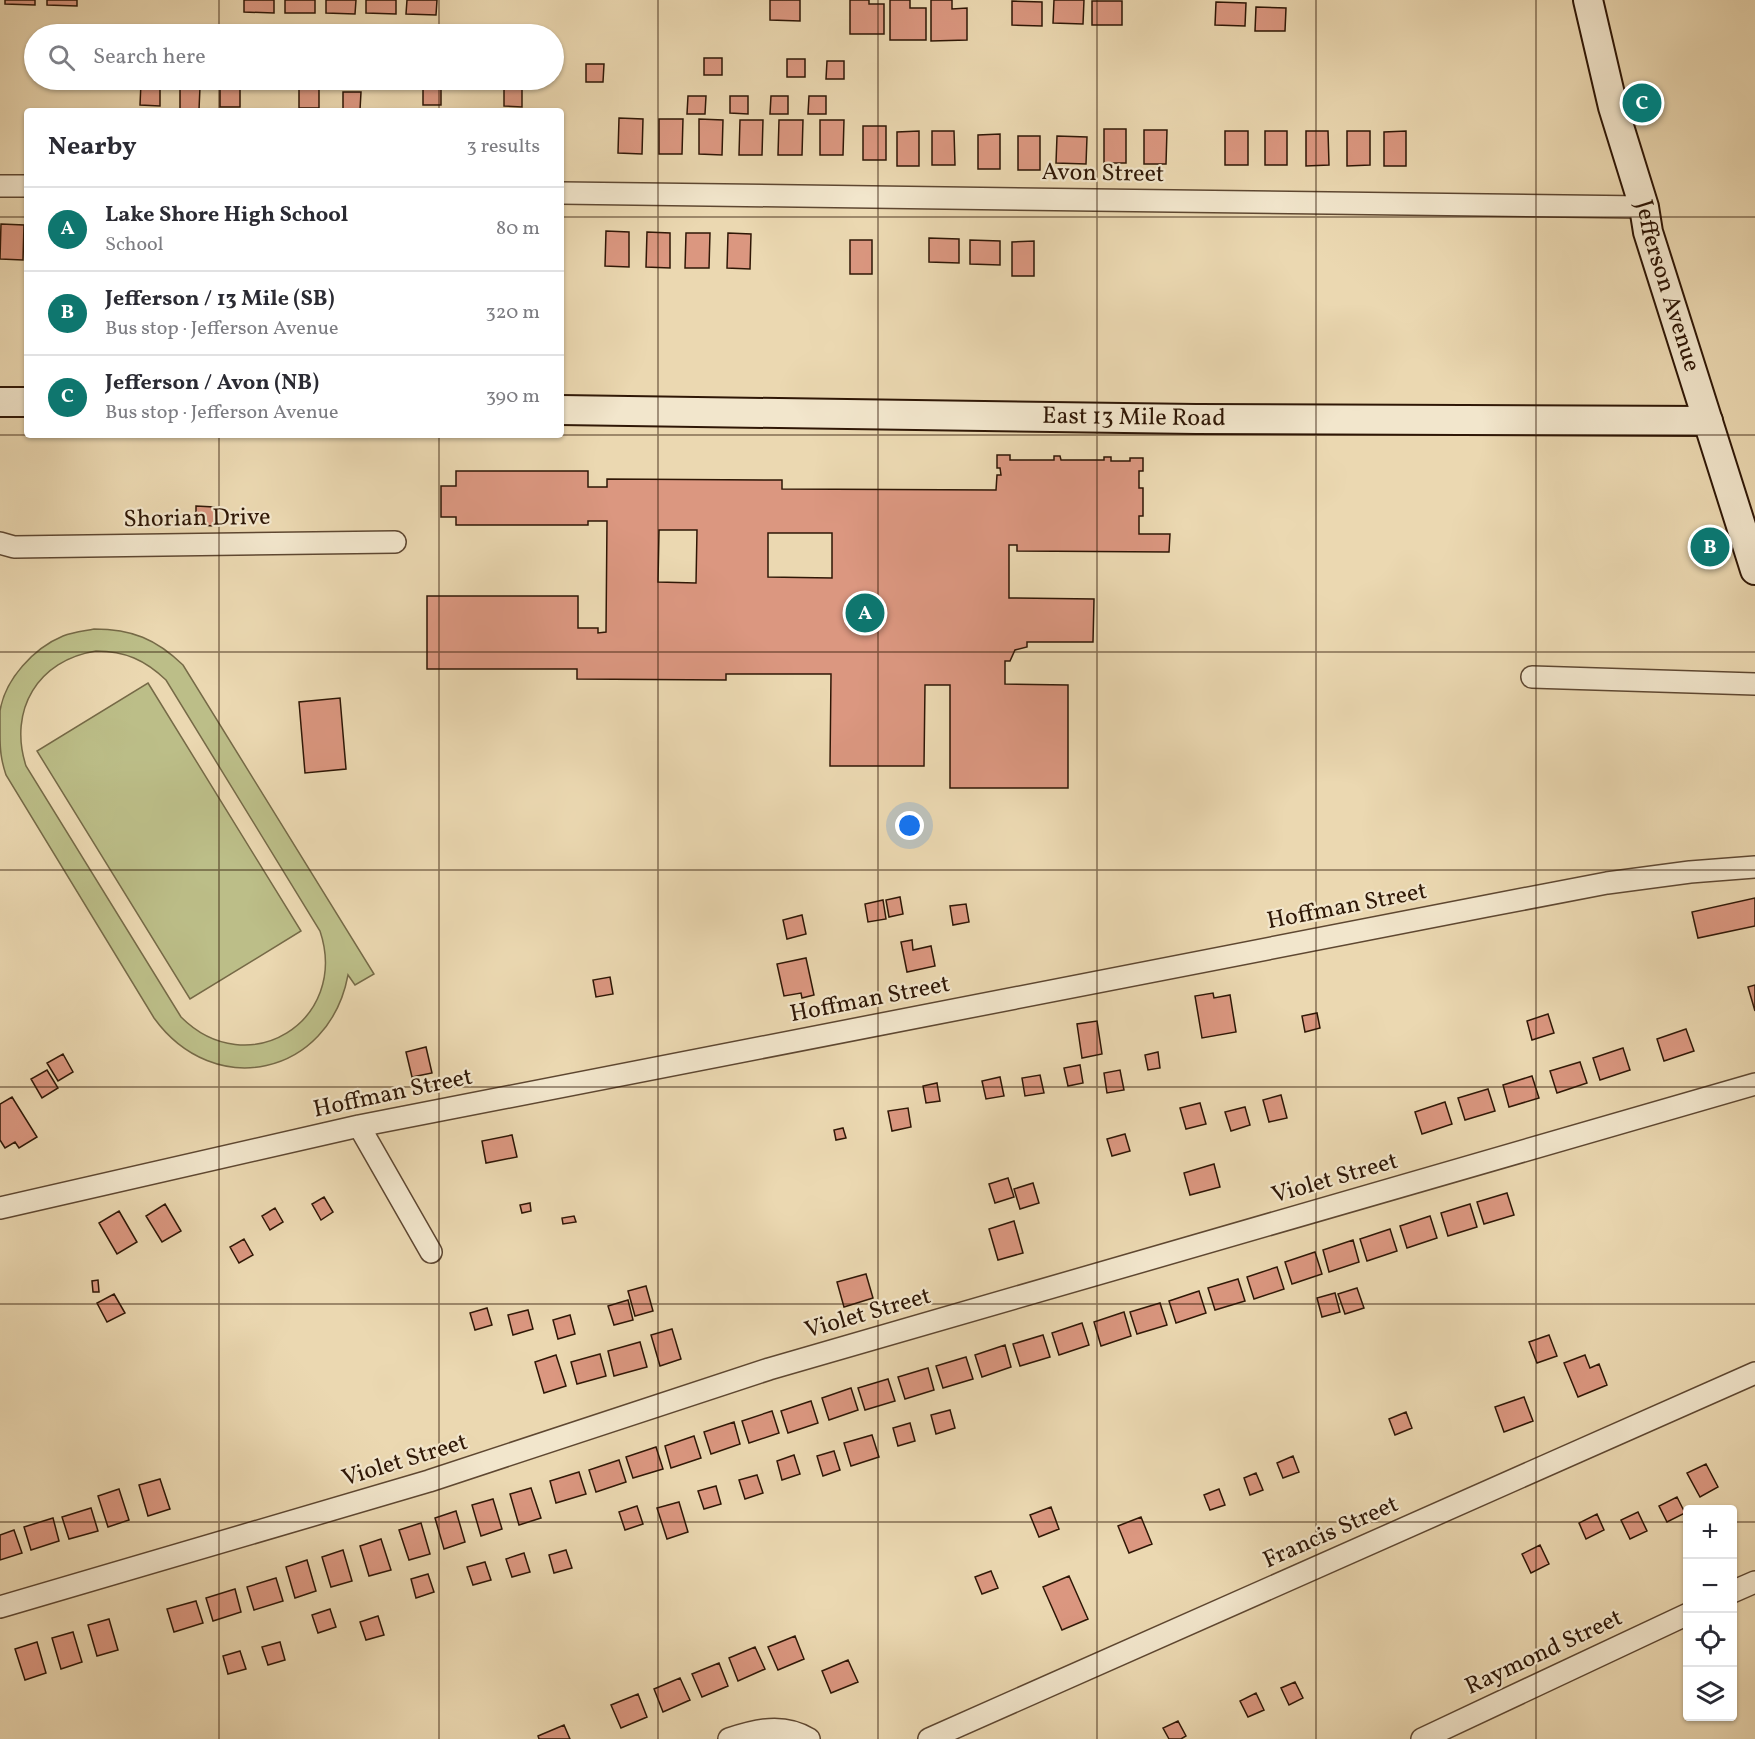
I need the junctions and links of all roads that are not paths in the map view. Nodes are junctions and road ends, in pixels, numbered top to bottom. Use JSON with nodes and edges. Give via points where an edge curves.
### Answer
{"nodes":[{"id":1,"x":1588,"y":0,"type":"edge"},
{"id":2,"x":0,"y":186,"type":"edge"},
{"id":3,"x":24,"y":186,"type":"edge"},
{"id":4,"x":564,"y":193,"type":"edge"},
{"id":5,"x":1644,"y":207,"type":"junction"},
{"id":6,"x":0,"y":402,"type":"edge"},
{"id":7,"x":24,"y":402,"type":"edge"},
{"id":8,"x":564,"y":410,"type":"edge"},
{"id":9,"x":1708,"y":421,"type":"junction"},
{"id":10,"x":395,"y":542,"type":"dead end"},
{"id":11,"x":0,"y":543,"type":"edge"},
{"id":12,"x":1755,"y":570,"type":"edge"},
{"id":13,"x":1532,"y":677,"type":"dead end"},
{"id":14,"x":1755,"y":684,"type":"edge"},
{"id":15,"x":1755,"y":867,"type":"edge"},
{"id":16,"x":1755,"y":1084,"type":"edge"},
{"id":17,"x":359,"y":1126,"type":"junction"},
{"id":18,"x":0,"y":1208,"type":"edge"},
{"id":19,"x":431,"y":1252,"type":"dead end"},
{"id":20,"x":1755,"y":1373,"type":"edge"},
{"id":21,"x":1755,"y":1582,"type":"edge"},
{"id":22,"x":1737,"y":1590,"type":"edge"},
{"id":23,"x":0,"y":1607,"type":"edge"},
{"id":24,"x":1683,"y":1616,"type":"edge"},
{"id":25,"x":729,"y":1739,"type":"edge"},
{"id":26,"x":809,"y":1739,"type":"edge"},
{"id":27,"x":928,"y":1739,"type":"edge"},
{"id":28,"x":1422,"y":1739,"type":"edge"}],
"edges":[{"from":1,"to":5,"type":"main road","name":"Jefferson Avenue","via":[[1613,107]]},
{"from":2,"to":3,"type":"street"},
{"from":4,"to":5,"type":"street","name":"Avon Street"},
{"from":5,"to":9,"type":"main road","name":"Jefferson Avenue","via":[[1648,232]]},
{"from":6,"to":7,"type":"main road"},
{"from":8,"to":9,"type":"main road","name":"East 13 Mile Road"},
{"from":9,"to":12,"type":"main road","name":"Jefferson Avenue"},
{"from":10,"to":11,"type":"street","name":"Shorian Drive","via":[[26,546]]},
{"from":13,"to":14,"type":"street"},
{"from":15,"to":17,"type":"street","name":"Hoffman Street","via":[[1596,885]]},
{"from":16,"to":23,"type":"street","name":"Violet Street","via":[[769,1369],[429,1481]]},
{"from":17,"to":18,"type":"street","name":"Hoffman Street"},
{"from":17,"to":19,"type":"street"},
{"from":20,"to":27,"type":"street","name":"Francis Street"},
{"from":21,"to":22,"type":"street"},
{"from":24,"to":28,"type":"street","name":"Raymond Street"},
{"from":25,"to":26,"type":"street","via":[[771,1729],[787,1730]]}]}
